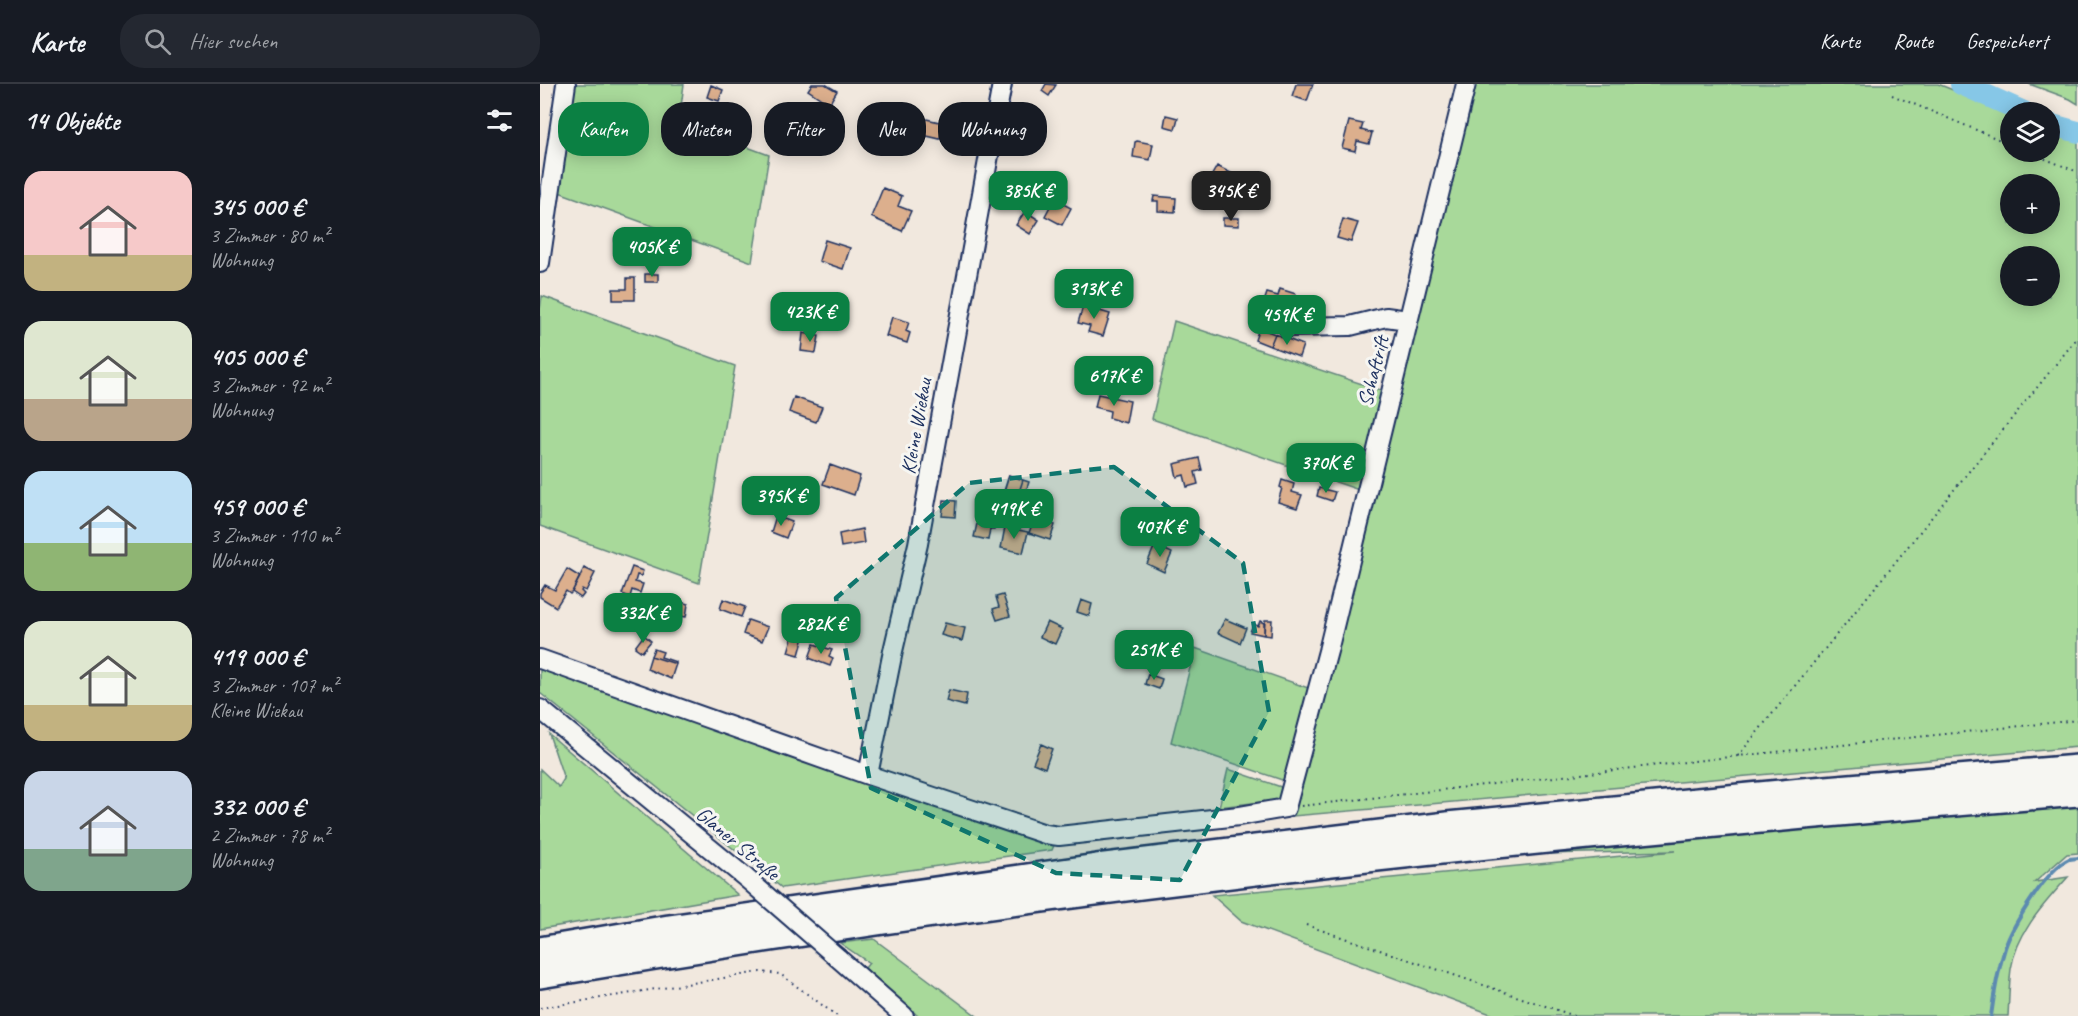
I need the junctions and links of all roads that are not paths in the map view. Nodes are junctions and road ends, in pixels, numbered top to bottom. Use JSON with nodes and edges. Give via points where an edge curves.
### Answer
{"nodes":[{"id":1,"x":566,"y":84,"type":"edge"},
{"id":2,"x":1002,"y":84,"type":"edge"},
{"id":3,"x":1466,"y":84,"type":"edge"},
{"id":4,"x":540,"y":263,"type":"edge"},
{"id":5,"x":1408,"y":320,"type":"junction"},
{"id":6,"x":1288,"y":327,"type":"dead end"},
{"id":7,"x":540,"y":659,"type":"edge"},
{"id":8,"x":540,"y":709,"type":"edge"},
{"id":9,"x":2078,"y":769,"type":"edge"},
{"id":10,"x":868,"y":775,"type":"junction"},
{"id":11,"x":2078,"y":792,"type":"edge"},
{"id":12,"x":540,"y":951,"type":"edge"},
{"id":13,"x":540,"y":974,"type":"edge"},
{"id":14,"x":904,"y":1016,"type":"edge"}],
"edges":[{"from":1,"to":4,"type":"street"},
{"from":2,"to":10,"type":"street","name":"Kleine Wiekau","via":[[918,544]]},
{"from":3,"to":5,"type":"street","name":"Schaftrift"},
{"from":5,"to":6,"type":"street","via":[[1386,316],[1350,326]]},
{"from":5,"to":10,"type":"street","name":"Schaftrift","via":[[1329,651],[1286,808],[1059,836]]},
{"from":7,"to":10,"type":"street"},
{"from":8,"to":14,"type":"street","name":"Glaner Straße","bridge":true,"via":[[746,878]]},
{"from":9,"to":12,"type":"highway","via":[[1447,826],[1097,868]]},
{"from":11,"to":13,"type":"highway","via":[[1437,850],[1098,890],[672,951]]}]}
